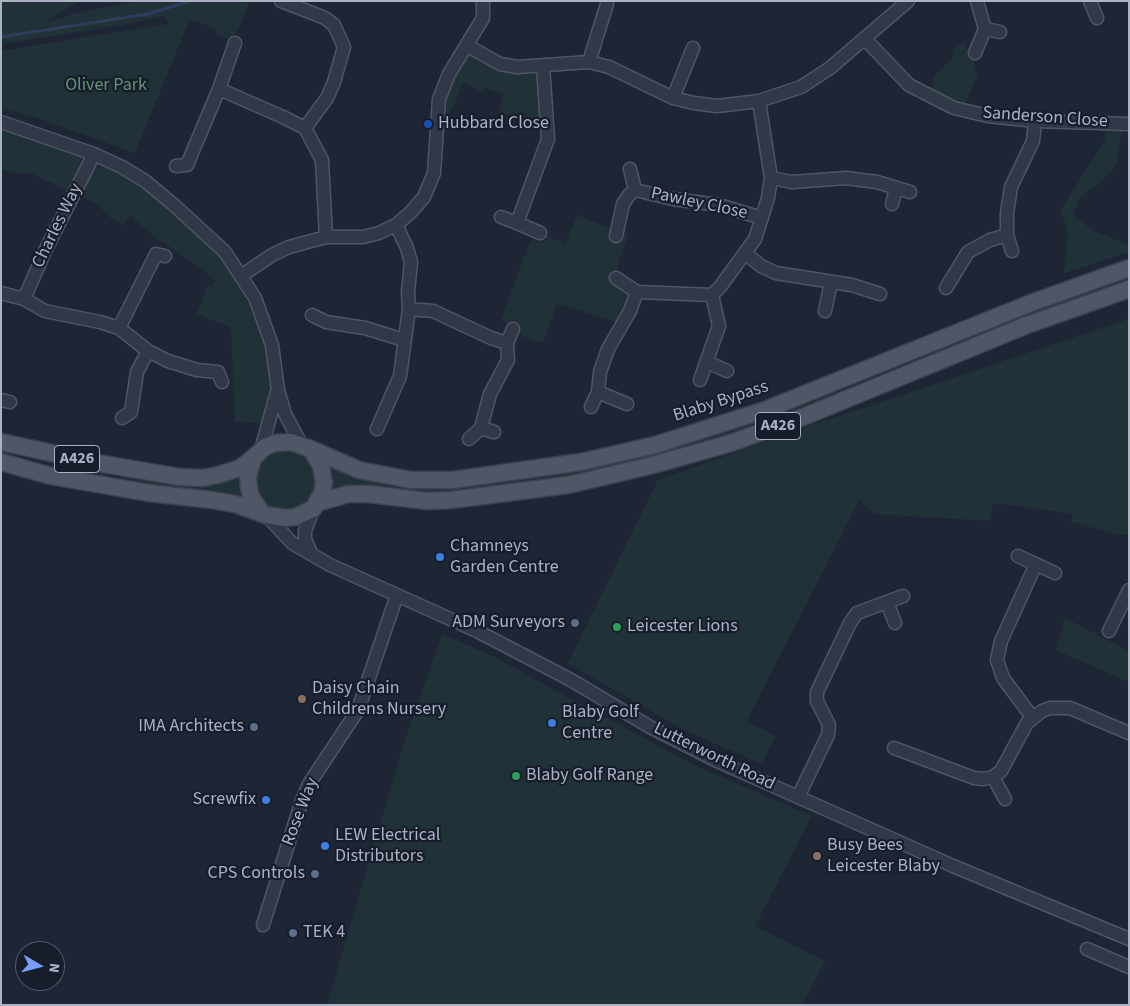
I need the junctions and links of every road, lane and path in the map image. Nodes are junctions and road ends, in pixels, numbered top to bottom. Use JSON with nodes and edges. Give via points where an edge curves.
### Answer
{"nodes":[{"id":1,"x":281,"y":1,"type":"edge"},
{"id":2,"x":483,"y":1,"type":"edge"},
{"id":3,"x":977,"y":1,"type":"edge"},
{"id":4,"x":1090,"y":1,"type":"edge"},
{"id":5,"x":607,"y":4,"type":"dead end"},
{"id":6,"x":899,"y":4,"type":"edge"},
{"id":7,"x":1098,"y":21,"type":"dead end"},
{"id":8,"x":985,"y":29,"type":"junction"},
{"id":9,"x":1000,"y":32,"type":"dead end"},
{"id":10,"x":866,"y":40,"type":"junction"},
{"id":11,"x":235,"y":43,"type":"dead end"},
{"id":12,"x":468,"y":46,"type":"junction"},
{"id":13,"x":693,"y":48,"type":"dead end"},
{"id":14,"x":975,"y":53,"type":"dead end"},
{"id":15,"x":589,"y":62,"type":"junction"},
{"id":16,"x":542,"y":66,"type":"junction"},
{"id":17,"x":219,"y":89,"type":"junction"},
{"id":18,"x":674,"y":98,"type":"junction"},
{"id":19,"x":759,"y":101,"type":"junction"},
{"id":20,"x":1035,"y":121,"type":"junction"},
{"id":21,"x":1,"y":122,"type":"edge"},
{"id":22,"x":1129,"y":124,"type":"edge"},
{"id":23,"x":305,"y":128,"type":"junction"},
{"id":24,"x":94,"y":154,"type":"junction"},
{"id":25,"x":184,"y":168,"type":"dead end"},
{"id":26,"x":630,"y":169,"type":"dead end"},
{"id":27,"x":771,"y":178,"type":"junction"},
{"id":28,"x":896,"y":188,"type":"junction"},
{"id":29,"x":636,"y":190,"type":"junction"},
{"id":30,"x":910,"y":192,"type":"dead end"},
{"id":31,"x":892,"y":204,"type":"dead end"},
{"id":32,"x":501,"y":217,"type":"dead end"},
{"id":33,"x":762,"y":218,"type":"junction"},
{"id":34,"x":517,"y":223,"type":"junction"},
{"id":35,"x":396,"y":225,"type":"junction"},
{"id":36,"x":540,"y":233,"type":"dead end"},
{"id":37,"x":1007,"y":235,"type":"junction"},
{"id":38,"x":616,"y":236,"type":"dead end"},
{"id":39,"x":326,"y":237,"type":"junction"},
{"id":40,"x":1012,"y":251,"type":"dead end"},
{"id":41,"x":158,"y":253,"type":"dead end"},
{"id":42,"x":745,"y":254,"type":"junction"},
{"id":43,"x":1129,"y":268,"type":"edge"},
{"id":44,"x":241,"y":276,"type":"junction"},
{"id":45,"x":616,"y":278,"type":"dead end"},
{"id":46,"x":831,"y":282,"type":"junction"},
{"id":47,"x":946,"y":288,"type":"dead end"},
{"id":48,"x":1129,"y":289,"type":"edge"},
{"id":49,"x":637,"y":292,"type":"junction"},
{"id":50,"x":1,"y":293,"type":"edge"},
{"id":51,"x":880,"y":294,"type":"dead end"},
{"id":52,"x":712,"y":295,"type":"junction"},
{"id":53,"x":24,"y":299,"type":"junction"},
{"id":54,"x":410,"y":309,"type":"junction"},
{"id":55,"x":825,"y":311,"type":"dead end"},
{"id":56,"x":312,"y":315,"type":"dead end"},
{"id":57,"x":120,"y":328,"type":"junction"},
{"id":58,"x":514,"y":329,"type":"dead end"},
{"id":59,"x":404,"y":340,"type":"junction"},
{"id":60,"x":507,"y":343,"type":"junction"},
{"id":61,"x":148,"y":351,"type":"junction"},
{"id":62,"x":707,"y":362,"type":"junction"},
{"id":63,"x":221,"y":372,"type":"dead end"},
{"id":64,"x":726,"y":372,"type":"dead end"},
{"id":65,"x":700,"y":380,"type":"dead end"},
{"id":66,"x":278,"y":390,"type":"junction"},
{"id":67,"x":598,"y":392,"type":"junction"},
{"id":68,"x":627,"y":404,"type":"dead end"},
{"id":69,"x":591,"y":408,"type":"dead end"},
{"id":70,"x":122,"y":418,"type":"dead end"},
{"id":71,"x":481,"y":428,"type":"junction"},
{"id":72,"x":377,"y":429,"type":"dead end"},
{"id":73,"x":494,"y":432,"type":"dead end"},
{"id":74,"x":469,"y":439,"type":"dead end"},
{"id":75,"x":1,"y":442,"type":"edge"},
{"id":76,"x":306,"y":446,"type":"junction"},
{"id":77,"x":257,"y":454,"type":"junction"},
{"id":78,"x":1,"y":462,"type":"edge"},
{"id":79,"x":315,"y":506,"type":"junction"},
{"id":80,"x":264,"y":514,"type":"junction"},
{"id":81,"x":311,"y":553,"type":"junction"},
{"id":82,"x":1018,"y":556,"type":"dead end"},
{"id":83,"x":1036,"y":564,"type":"junction"},
{"id":84,"x":1055,"y":573,"type":"dead end"},
{"id":85,"x":1129,"y":590,"type":"edge"},
{"id":86,"x":397,"y":595,"type":"junction"},
{"id":87,"x":903,"y":596,"type":"dead end"},
{"id":88,"x":887,"y":602,"type":"junction"},
{"id":89,"x":895,"y":623,"type":"dead end"},
{"id":90,"x":1110,"y":631,"type":"dead end"},
{"id":91,"x":1032,"y":717,"type":"junction"},
{"id":92,"x":1129,"y":733,"type":"edge"},
{"id":93,"x":894,"y":748,"type":"dead end"},
{"id":94,"x":993,"y":777,"type":"junction"},
{"id":95,"x":798,"y":797,"type":"junction"},
{"id":96,"x":1006,"y":799,"type":"dead end"},
{"id":97,"x":263,"y":925,"type":"dead end"},
{"id":98,"x":1129,"y":939,"type":"edge"},
{"id":99,"x":1088,"y":949,"type":"dead end"},
{"id":100,"x":1129,"y":967,"type":"edge"}],
"edges":[{"from":1,"to":23,"type":"street","via":[[325,18],[334,25],[344,47],[327,98]]},
{"from":2,"to":12,"type":"street","via":[[483,18]]},
{"from":3,"to":8,"type":"street"},
{"from":4,"to":7,"type":"street"},
{"from":5,"to":15,"type":"street"},
{"from":6,"to":10,"type":"street"},
{"from":8,"to":9,"type":"street"},
{"from":8,"to":14,"type":"street"},
{"from":10,"to":19,"type":"street","via":[[801,87]]},
{"from":10,"to":20,"type":"street","name":"Sanderson Close","via":[[909,84],[954,108],[988,116]]},
{"from":11,"to":17,"type":"street"},
{"from":12,"to":16,"type":"street","via":[[500,64]]},
{"from":12,"to":35,"type":"street","via":[[449,74],[439,99],[434,173],[424,197]]},
{"from":13,"to":18,"type":"street"},
{"from":15,"to":16,"type":"street"},
{"from":15,"to":18,"type":"street","via":[[609,67]]},
{"from":16,"to":34,"type":"street","via":[[548,139]]},
{"from":17,"to":23,"type":"street"},
{"from":17,"to":25,"type":"street"},
{"from":18,"to":19,"type":"street","via":[[717,106]]},
{"from":19,"to":27,"type":"street"},
{"from":20,"to":22,"type":"street","name":"Sanderson Close"},
{"from":20,"to":37,"type":"street","via":[[1033,141],[1011,187]]},
{"from":21,"to":24,"type":"street"},
{"from":23,"to":39,"type":"street","via":[[322,160]]},
{"from":24,"to":44,"type":"street","via":[[141,179],[174,205],[225,252]]},
{"from":24,"to":53,"type":"street","name":"Charles Way"},
{"from":26,"to":29,"type":"street","name":"Pawley Close"},
{"from":27,"to":28,"type":"street","via":[[792,182],[846,178]]},
{"from":27,"to":33,"type":"street"},
{"from":28,"to":30,"type":"street"},
{"from":28,"to":31,"type":"street"},
{"from":29,"to":33,"type":"street","name":"Pawley Close","via":[[719,205]]},
{"from":29,"to":38,"type":"street","name":"Pawley Close","via":[[623,204]]},
{"from":32,"to":34,"type":"street"},
{"from":33,"to":42,"type":"street"},
{"from":34,"to":36,"type":"street"},
{"from":35,"to":39,"type":"street","via":[[363,237]]},
{"from":35,"to":54,"type":"street","via":[[411,262]]},
{"from":37,"to":40,"type":"street"},
{"from":37,"to":47,"type":"street","via":[[968,252]]},
{"from":39,"to":44,"type":"street","via":[[289,247]]},
{"from":41,"to":57,"type":"street"},
{"from":42,"to":46,"type":"street","via":[[776,273]]},
{"from":42,"to":52,"type":"street"},
{"from":43,"to":76,"type":"main road","name":"Blaby Bypass","number":"A426","via":[[1031,303],[773,407],[663,442],[598,458],[516,473],[418,481],[368,473]]},
{"from":44,"to":66,"type":"street","via":[[255,298],[272,345]]},
{"from":45,"to":49,"type":"street"},
{"from":46,"to":51,"type":"street"},
{"from":46,"to":55,"type":"street"},
{"from":48,"to":79,"type":"main road","number":"A426","via":[[1027,325],[803,417],[731,443],[649,466],[558,486],[451,500],[348,494]]},
{"from":49,"to":52,"type":"street"},
{"from":49,"to":67,"type":"street","via":[[608,349],[600,372]]},
{"from":50,"to":53,"type":"street"},
{"from":52,"to":62,"type":"street","via":[[719,326]]},
{"from":53,"to":57,"type":"street","via":[[45,311]]},
{"from":54,"to":59,"type":"street"},
{"from":54,"to":60,"type":"street","via":[[433,311]]},
{"from":56,"to":59,"type":"street","via":[[326,322],[364,328]]},
{"from":57,"to":61,"type":"street"},
{"from":58,"to":60,"type":"street"},
{"from":59,"to":72,"type":"street","via":[[400,376]]},
{"from":60,"to":71,"type":"street","via":[[508,360],[490,394]]},
{"from":61,"to":63,"type":"street","via":[[197,370]]},
{"from":61,"to":70,"type":"street","via":[[137,372],[131,412]]},
{"from":62,"to":64,"type":"street"},
{"from":62,"to":65,"type":"street"},
{"from":66,"to":76,"type":"street","via":[[285,414]]},
{"from":66,"to":77,"type":"street"},
{"from":67,"to":68,"type":"street"},
{"from":67,"to":69,"type":"street"},
{"from":71,"to":73,"type":"street"},
{"from":71,"to":74,"type":"street"},
{"from":75,"to":77,"type":"main road","number":"A426","via":[[179,477],[218,475],[240,468]]},
{"from":76,"to":77,"type":"main road","via":[[275,443]]},
{"from":76,"to":79,"type":"main road","via":[[318,458],[324,475],[322,493]]},
{"from":77,"to":80,"type":"main road","via":[[248,477],[249,488]]},
{"from":78,"to":80,"type":"main road","number":"A426","via":[[51,476],[212,500]]},
{"from":79,"to":80,"type":"main road","via":[[295,516]]},
{"from":79,"to":81,"type":"street","via":[[305,531]]},
{"from":80,"to":81,"type":"street","name":"Lutterworth Road","via":[[292,543]]},
{"from":81,"to":86,"type":"street","name":"Lutterworth Road"},
{"from":82,"to":83,"type":"street"},
{"from":83,"to":84,"type":"street"},
{"from":83,"to":91,"type":"street","via":[[1001,641],[997,660],[1003,678]]},
{"from":85,"to":90,"type":"street"},
{"from":86,"to":95,"type":"street","name":"Lutterworth Road","via":[[571,680],[690,748]]},
{"from":86,"to":97,"type":"street","name":"Rose Way","via":[[358,710],[309,784],[302,800]]},
{"from":87,"to":88,"type":"street"},
{"from":88,"to":89,"type":"street"},
{"from":88,"to":95,"type":"street","via":[[857,613],[819,684],[816,698],[829,725],[828,735]]},
{"from":91,"to":92,"type":"street","via":[[1050,708],[1070,708]]},
{"from":91,"to":94,"type":"street","via":[[1022,730],[1007,763]]},
{"from":93,"to":94,"type":"street","via":[[974,778]]},
{"from":94,"to":96,"type":"street"},
{"from":95,"to":98,"type":"street","name":"Lutterworth Road"},
{"from":99,"to":100,"type":"street"}]}
